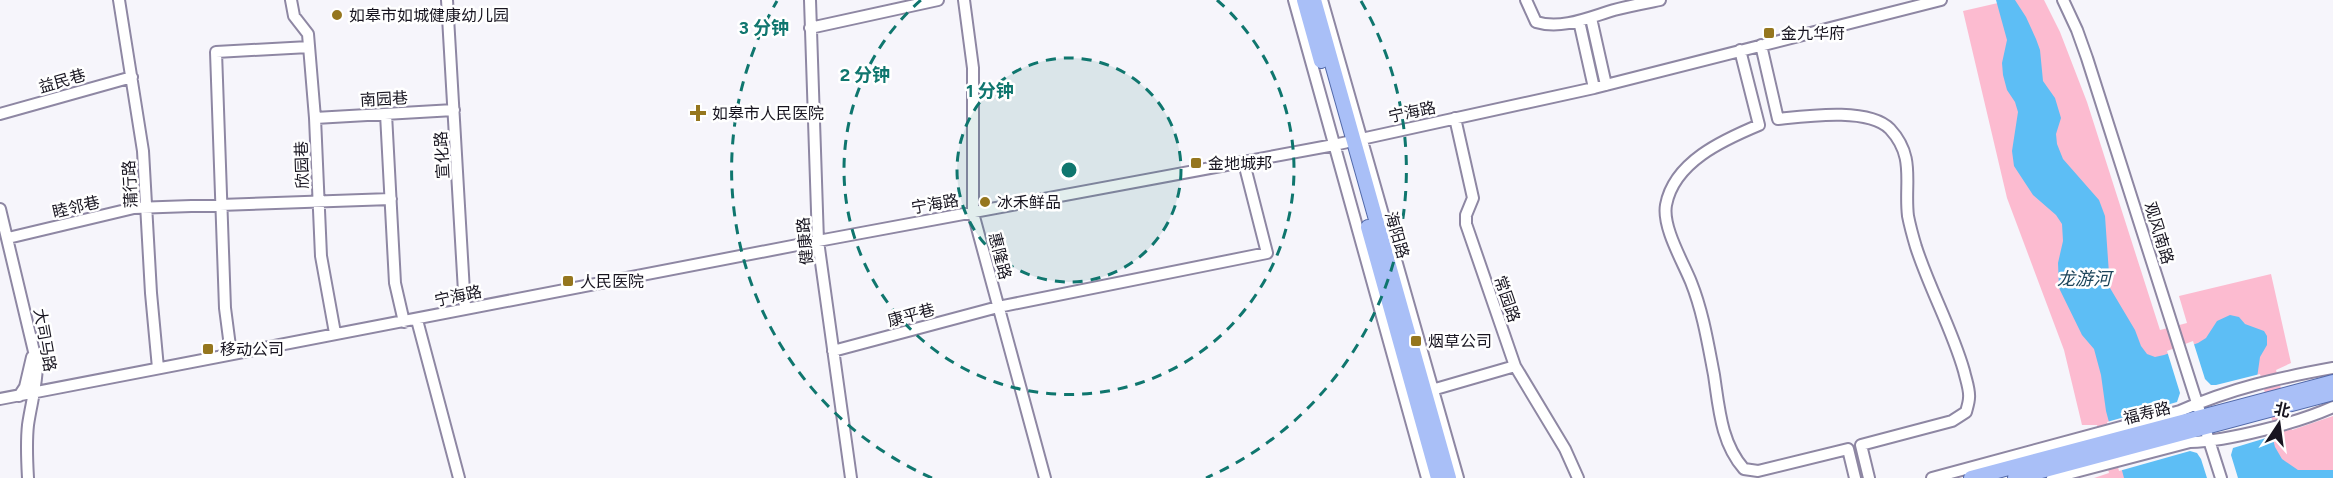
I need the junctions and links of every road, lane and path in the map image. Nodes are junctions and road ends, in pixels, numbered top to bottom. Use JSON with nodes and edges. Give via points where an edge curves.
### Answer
{"nodes":[{"id":1,"x":120,"y":0,"type":"edge"},
{"id":2,"x":291,"y":0,"type":"edge"},
{"id":3,"x":447,"y":0,"type":"edge"},
{"id":4,"x":810,"y":0,"type":"edge"},
{"id":5,"x":938,"y":0,"type":"edge"},
{"id":6,"x":964,"y":0,"type":"edge"},
{"id":7,"x":1294,"y":0,"type":"edge"},
{"id":8,"x":1304,"y":0,"type":"edge"},
{"id":9,"x":1314,"y":0,"type":"edge"},
{"id":10,"x":1323,"y":0,"type":"edge"},
{"id":11,"x":1526,"y":0,"type":"edge"},
{"id":12,"x":1660,"y":0,"type":"edge"},
{"id":13,"x":1941,"y":0,"type":"edge"},
{"id":14,"x":2063,"y":0,"type":"edge"},
{"id":15,"x":1591,"y":18,"type":"junction"},
{"id":16,"x":1579,"y":21,"type":"junction"},
{"id":17,"x":810,"y":28,"type":"junction"},
{"id":18,"x":1761,"y":45,"type":"junction"},
{"id":19,"x":309,"y":47,"type":"junction"},
{"id":20,"x":1740,"y":50,"type":"junction"},
{"id":21,"x":132,"y":77,"type":"junction"},
{"id":22,"x":1606,"y":85,"type":"junction"},
{"id":23,"x":1594,"y":88,"type":"junction"},
{"id":24,"x":454,"y":110,"type":"junction"},
{"id":25,"x":0,"y":114,"type":"edge"},
{"id":26,"x":386,"y":114,"type":"junction"},
{"id":27,"x":315,"y":118,"type":"junction"},
{"id":28,"x":1455,"y":118,"type":"junction"},
{"id":29,"x":1778,"y":119,"type":"junction"},
{"id":30,"x":1759,"y":125,"type":"junction"},
{"id":31,"x":1348,"y":142,"type":"junction"},
{"id":32,"x":1244,"y":163,"type":"junction"},
{"id":33,"x":391,"y":198,"type":"junction"},
{"id":34,"x":318,"y":201,"type":"junction"},
{"id":35,"x":223,"y":205,"type":"junction"},
{"id":36,"x":0,"y":208,"type":"edge"},
{"id":37,"x":146,"y":208,"type":"junction"},
{"id":38,"x":973,"y":213,"type":"junction"},
{"id":39,"x":8,"y":238,"type":"junction"},
{"id":40,"x":818,"y":241,"type":"junction"},
{"id":41,"x":998,"y":307,"type":"junction"},
{"id":42,"x":465,"y":309,"type":"junction"},
{"id":43,"x":417,"y":320,"type":"junction"},
{"id":44,"x":404,"y":322,"type":"junction"},
{"id":45,"x":335,"y":333,"type":"junction"},
{"id":46,"x":34,"y":348,"type":"junction"},
{"id":47,"x":833,"y":351,"type":"junction"},
{"id":48,"x":231,"y":354,"type":"junction"},
{"id":49,"x":1515,"y":366,"type":"junction"},
{"id":50,"x":158,"y":368,"type":"junction"},
{"id":51,"x":2333,"y":368,"type":"edge"},
{"id":52,"x":2333,"y":382,"type":"edge"},
{"id":53,"x":1432,"y":390,"type":"junction"},
{"id":54,"x":34,"y":393,"type":"junction"},
{"id":55,"x":2333,"y":393,"type":"edge"},
{"id":56,"x":19,"y":396,"type":"junction"},
{"id":57,"x":0,"y":399,"type":"edge"},
{"id":58,"x":2291,"y":399,"type":"junction"},
{"id":59,"x":2333,"y":407,"type":"edge"},
{"id":60,"x":2203,"y":422,"type":"junction"},
{"id":61,"x":1861,"y":445,"type":"junction"},
{"id":62,"x":1848,"y":449,"type":"junction"},
{"id":63,"x":2085,"y":459,"type":"junction"},
{"id":64,"x":28,"y":478,"type":"edge"},
{"id":65,"x":459,"y":478,"type":"edge"},
{"id":66,"x":851,"y":478,"type":"edge"},
{"id":67,"x":1045,"y":478,"type":"edge"},
{"id":68,"x":1427,"y":478,"type":"edge"},
{"id":69,"x":1438,"y":478,"type":"edge"},
{"id":70,"x":1449,"y":478,"type":"edge"},
{"id":71,"x":1458,"y":478,"type":"edge"},
{"id":72,"x":1578,"y":478,"type":"edge"},
{"id":73,"x":1855,"y":478,"type":"edge"},
{"id":74,"x":1869,"y":478,"type":"edge"},
{"id":75,"x":1932,"y":478,"type":"edge"},
{"id":76,"x":1971,"y":478,"type":"edge"},
{"id":77,"x":2015,"y":478,"type":"edge"},
{"id":78,"x":2052,"y":478,"type":"edge"},
{"id":79,"x":2221,"y":478,"type":"edge"}],
"edges":[{"from":1,"to":21,"type":"street","name":"蒲行路"},
{"from":2,"to":19,"type":"street","name":"欣园巷","via":[[294,16],[308,34]]},
{"from":3,"to":24,"type":"street","name":"宣化路"},
{"from":4,"to":17,"type":"street","name":"健康路"},
{"from":5,"to":17,"type":"street"},
{"from":6,"to":38,"type":"street","name":"惠隆路","via":[[973,68]]},
{"from":7,"to":31,"type":"street"},
{"from":8,"to":31,"type":"main road","name":"海阳路"},
{"from":9,"to":31,"type":"main road","name":"海阳路"},
{"from":10,"to":31,"type":"street"},
{"from":11,"to":16,"type":"street","via":[[1536,22],[1545,25]]},
{"from":12,"to":15,"type":"street"},
{"from":13,"to":18,"type":"street","name":"宁海路"},
{"from":14,"to":60,"type":"street","name":"观风南路","via":[[2087,57]]},
{"from":15,"to":16,"type":"street"},
{"from":15,"to":22,"type":"street"},
{"from":16,"to":23,"type":"street"},
{"from":17,"to":40,"type":"street","name":"健康路"},
{"from":18,"to":20,"type":"street","name":"宁海路"},
{"from":18,"to":29,"type":"street"},
{"from":19,"to":27,"type":"street","name":"欣园巷"},
{"from":19,"to":35,"type":"street","via":[[216,52]]},
{"from":20,"to":22,"type":"street","name":"宁海路"},
{"from":20,"to":30,"type":"street"},
{"from":21,"to":25,"type":"street","name":"益民巷"},
{"from":21,"to":37,"type":"street","name":"蒲行路","via":[[143,151]]},
{"from":22,"to":23,"type":"street","name":"宁海路"},
{"from":23,"to":28,"type":"street","name":"宁海路"},
{"from":24,"to":26,"type":"street","name":"南园巷"},
{"from":24,"to":42,"type":"street","name":"宣化路"},
{"from":26,"to":27,"type":"street","name":"南园巷"},
{"from":26,"to":33,"type":"street"},
{"from":27,"to":34,"type":"street","name":"欣园巷"},
{"from":28,"to":31,"type":"street","name":"宁海路"},
{"from":28,"to":49,"type":"street","name":"常园路","via":[[1473,198],[1466,224]]},
{"from":29,"to":30,"type":"street"},
{"from":29,"to":61,"type":"street","via":[[1854,116],[1888,128],[1903,149],[1909,173],[1908,216],[1925,273],[1960,357],[1969,399],[1966,412],[1952,421]]},
{"from":30,"to":62,"type":"street","via":[[1704,151],[1672,189],[1666,205],[1666,222],[1697,296],[1726,441],[1744,469],[1758,471]]},
{"from":31,"to":32,"type":"street","name":"宁海路"},
{"from":31,"to":53,"type":"street"},
{"from":31,"to":68,"type":"street"},
{"from":31,"to":69,"type":"main road","name":"海阳路"},
{"from":31,"to":70,"type":"main road","name":"海阳路"},
{"from":32,"to":38,"type":"street","name":"宁海路"},
{"from":32,"to":41,"type":"street","name":"康平巷","via":[[1267,253]]},
{"from":33,"to":34,"type":"street","name":"睦邻巷"},
{"from":33,"to":44,"type":"street","via":[[395,283]]},
{"from":34,"to":35,"type":"street","name":"睦邻巷"},
{"from":34,"to":45,"type":"street","name":"欣园巷","via":[[321,256]]},
{"from":35,"to":37,"type":"street","name":"睦邻巷"},
{"from":35,"to":48,"type":"street","via":[[225,309]]},
{"from":36,"to":39,"type":"street","name":"大司马路"},
{"from":37,"to":39,"type":"street","name":"睦邻巷"},
{"from":37,"to":50,"type":"street","name":"蒲行路"},
{"from":38,"to":40,"type":"street","name":"宁海路"},
{"from":38,"to":41,"type":"street","name":"惠隆路"},
{"from":39,"to":46,"type":"street","name":"大司马路"},
{"from":40,"to":42,"type":"street","name":"宁海路"},
{"from":40,"to":47,"type":"street","name":"健康路"},
{"from":41,"to":47,"type":"street","name":"康平巷"},
{"from":41,"to":67,"type":"street","name":"惠隆路"},
{"from":42,"to":43,"type":"street","name":"宁海路"},
{"from":43,"to":44,"type":"street","name":"宁海路"},
{"from":43,"to":65,"type":"street"},
{"from":44,"to":45,"type":"street","name":"宁海路"},
{"from":45,"to":48,"type":"street","name":"宁海路"},
{"from":46,"to":54,"type":"street","name":"大司马路"},
{"from":46,"to":56,"type":"street","via":[[25,387]]},
{"from":47,"to":66,"type":"street","name":"健康路"},
{"from":48,"to":50,"type":"street","name":"宁海路"},
{"from":49,"to":53,"type":"street"},
{"from":49,"to":72,"type":"street","name":"常园路"},
{"from":50,"to":54,"type":"street","name":"宁海路"},
{"from":51,"to":60,"type":"street","via":[[2217,394]]},
{"from":52,"to":58,"type":"main road","name":"福寿路"},
{"from":53,"to":71,"type":"street"},
{"from":54,"to":56,"type":"street","name":"宁海路"},
{"from":54,"to":64,"type":"street","name":"大司马路","via":[[28,426]]},
{"from":55,"to":58,"type":"main road","name":"福寿路"},
{"from":56,"to":57,"type":"street","name":"宁海路"},
{"from":58,"to":60,"type":"main road","name":"福寿路"},
{"from":59,"to":60,"type":"street","via":[[2287,422]]},
{"from":60,"to":63,"type":"main road","name":"福寿路"},
{"from":60,"to":63,"type":"street","via":[[2190,442]]},
{"from":60,"to":75,"type":"street","via":[[2180,411]]},
{"from":60,"to":79,"type":"street","name":"观风南路"},
{"from":61,"to":62,"type":"street"},
{"from":61,"to":74,"type":"street"},
{"from":62,"to":73,"type":"street"},
{"from":63,"to":76,"type":"main road","name":"福寿路"},
{"from":63,"to":77,"type":"main road","name":"福寿路"},
{"from":63,"to":78,"type":"street"}]}
